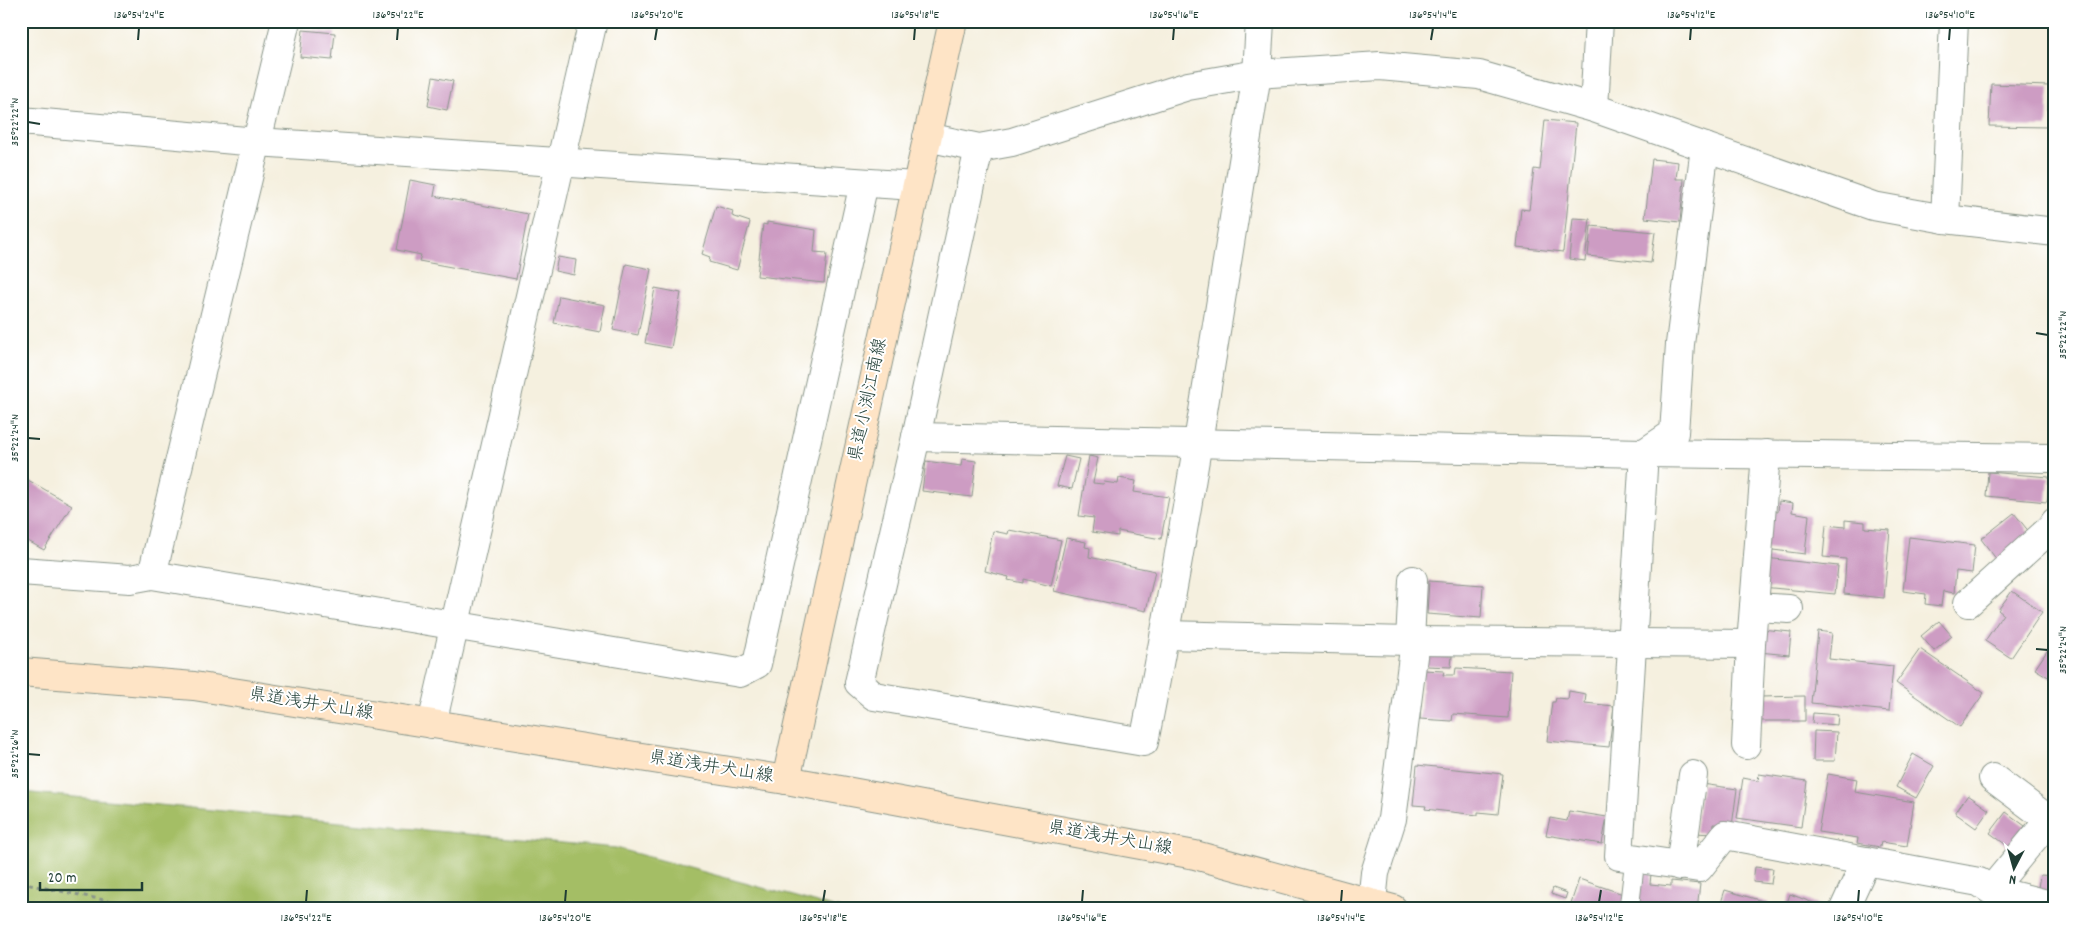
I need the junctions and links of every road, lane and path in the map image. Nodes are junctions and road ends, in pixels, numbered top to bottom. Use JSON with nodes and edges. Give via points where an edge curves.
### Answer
{"nodes":[{"id":1,"x":286,"y":21,"type":"edge"},
{"id":2,"x":593,"y":21,"type":"edge"},
{"id":3,"x":953,"y":21,"type":"edge"},
{"id":4,"x":1260,"y":21,"type":"edge"},
{"id":5,"x":1599,"y":21,"type":"edge"},
{"id":6,"x":1954,"y":21,"type":"edge"},
{"id":7,"x":1257,"y":74,"type":"junction"},
{"id":8,"x":1594,"y":108,"type":"junction"},
{"id":9,"x":21,"y":121,"type":"edge"},
{"id":10,"x":928,"y":137,"type":"junction"},
{"id":11,"x":257,"y":142,"type":"junction"},
{"id":12,"x":979,"y":148,"type":"junction"},
{"id":13,"x":1705,"y":148,"type":"junction"},
{"id":14,"x":562,"y":162,"type":"junction"},
{"id":15,"x":864,"y":183,"type":"junction"},
{"id":16,"x":915,"y":186,"type":"junction"},
{"id":17,"x":1945,"y":219,"type":"junction"},
{"id":18,"x":2055,"y":232,"type":"edge"},
{"id":19,"x":916,"y":437,"type":"junction"},
{"id":20,"x":1198,"y":442,"type":"junction"},
{"id":21,"x":1644,"y":453,"type":"junction"},
{"id":22,"x":1766,"y":454,"type":"junction"},
{"id":23,"x":2055,"y":458,"type":"edge"},
{"id":24,"x":2055,"y":522,"type":"edge"},
{"id":25,"x":21,"y":571,"type":"edge"},
{"id":26,"x":152,"y":575,"type":"junction"},
{"id":27,"x":1413,"y":580,"type":"dead end"},
{"id":28,"x":1968,"y":603,"type":"dead end"},
{"id":29,"x":1754,"y":607,"type":"junction"},
{"id":30,"x":1789,"y":609,"type":"dead end"},
{"id":31,"x":455,"y":625,"type":"junction"},
{"id":32,"x":1165,"y":635,"type":"junction"},
{"id":33,"x":1412,"y":640,"type":"junction"},
{"id":34,"x":1633,"y":642,"type":"junction"},
{"id":35,"x":1751,"y":644,"type":"junction"},
{"id":36,"x":21,"y":672,"type":"edge"},
{"id":37,"x":432,"y":724,"type":"junction"},
{"id":38,"x":1746,"y":745,"type":"dead end"},
{"id":39,"x":1693,"y":775,"type":"dead end"},
{"id":40,"x":1994,"y":778,"type":"dead end"},
{"id":41,"x":786,"y":780,"type":"junction"},
{"id":42,"x":2051,"y":816,"type":"edge"},
{"id":43,"x":1635,"y":859,"type":"junction"},
{"id":44,"x":1866,"y":861,"type":"junction"},
{"id":45,"x":1680,"y":866,"type":"junction"},
{"id":46,"x":21,"y":883,"type":"edge"},
{"id":47,"x":1991,"y":890,"type":"junction"},
{"id":48,"x":1383,"y":905,"type":"edge"},
{"id":49,"x":2055,"y":906,"type":"edge"},
{"id":50,"x":148,"y":909,"type":"edge"},
{"id":51,"x":1629,"y":909,"type":"edge"},
{"id":52,"x":1844,"y":909,"type":"edge"}],
"edges":[{"from":1,"to":11,"type":"street"},
{"from":2,"to":14,"type":"street"},
{"from":3,"to":10,"type":"main road","name":"県道小渕江南線"},
{"from":4,"to":7,"type":"street"},
{"from":5,"to":8,"type":"street"},
{"from":6,"to":17,"type":"street"},
{"from":7,"to":8,"type":"street","via":[[1380,66],[1479,75]]},
{"from":7,"to":12,"type":"street","via":[[1188,86],[1012,142]]},
{"from":7,"to":20,"type":"street"},
{"from":8,"to":13,"type":"street"},
{"from":9,"to":11,"type":"street"},
{"from":10,"to":12,"type":"street"},
{"from":10,"to":16,"type":"main road","name":"県道小渕江南線"},
{"from":11,"to":14,"type":"street"},
{"from":11,"to":26,"type":"street"},
{"from":12,"to":19,"type":"street"},
{"from":13,"to":17,"type":"street","via":[[1873,206]]},
{"from":13,"to":21,"type":"street","via":[[1680,344],[1674,433]]},
{"from":14,"to":15,"type":"street"},
{"from":14,"to":31,"type":"street"},
{"from":15,"to":16,"type":"street"},
{"from":15,"to":31,"type":"street","via":[[757,664],[740,673]]},
{"from":16,"to":41,"type":"main road","name":"県道小渕江南線"},
{"from":17,"to":18,"type":"street"},
{"from":19,"to":20,"type":"street"},
{"from":19,"to":32,"type":"street","via":[[859,683],[874,696],[1144,742]]},
{"from":20,"to":21,"type":"street"},
{"from":20,"to":32,"type":"street"},
{"from":21,"to":22,"type":"street"},
{"from":21,"to":34,"type":"street"},
{"from":22,"to":23,"type":"street"},
{"from":22,"to":29,"type":"street"},
{"from":24,"to":28,"type":"street"},
{"from":25,"to":26,"type":"street","via":[[130,579]]},
{"from":26,"to":31,"type":"street"},
{"from":27,"to":33,"type":"street"},
{"from":29,"to":30,"type":"street"},
{"from":29,"to":35,"type":"street"},
{"from":31,"to":37,"type":"street"},
{"from":32,"to":33,"type":"street"},
{"from":33,"to":34,"type":"street"},
{"from":33,"to":48,"type":"street","via":[[1392,820],[1375,873]]},
{"from":34,"to":35,"type":"street"},
{"from":34,"to":43,"type":"street","via":[[1619,856]]},
{"from":35,"to":38,"type":"street"},
{"from":36,"to":37,"type":"main road","name":"県道浅井犬山線","via":[[194,686]]},
{"from":37,"to":41,"type":"main road","name":"県道浅井犬山線"},
{"from":39,"to":45,"type":"street"},
{"from":40,"to":42,"type":"street"},
{"from":41,"to":48,"type":"main road","name":"県道浅井犬山線","via":[[1195,855]]},
{"from":42,"to":47,"type":"street"},
{"from":43,"to":45,"type":"street"},
{"from":43,"to":51,"type":"lane"},
{"from":44,"to":45,"type":"street","via":[[1725,835],[1700,868]]},
{"from":44,"to":47,"type":"street","via":[[1979,882]]},
{"from":44,"to":52,"type":"street"},
{"from":46,"to":50,"type":"path"},
{"from":47,"to":49,"type":"street"}]}
